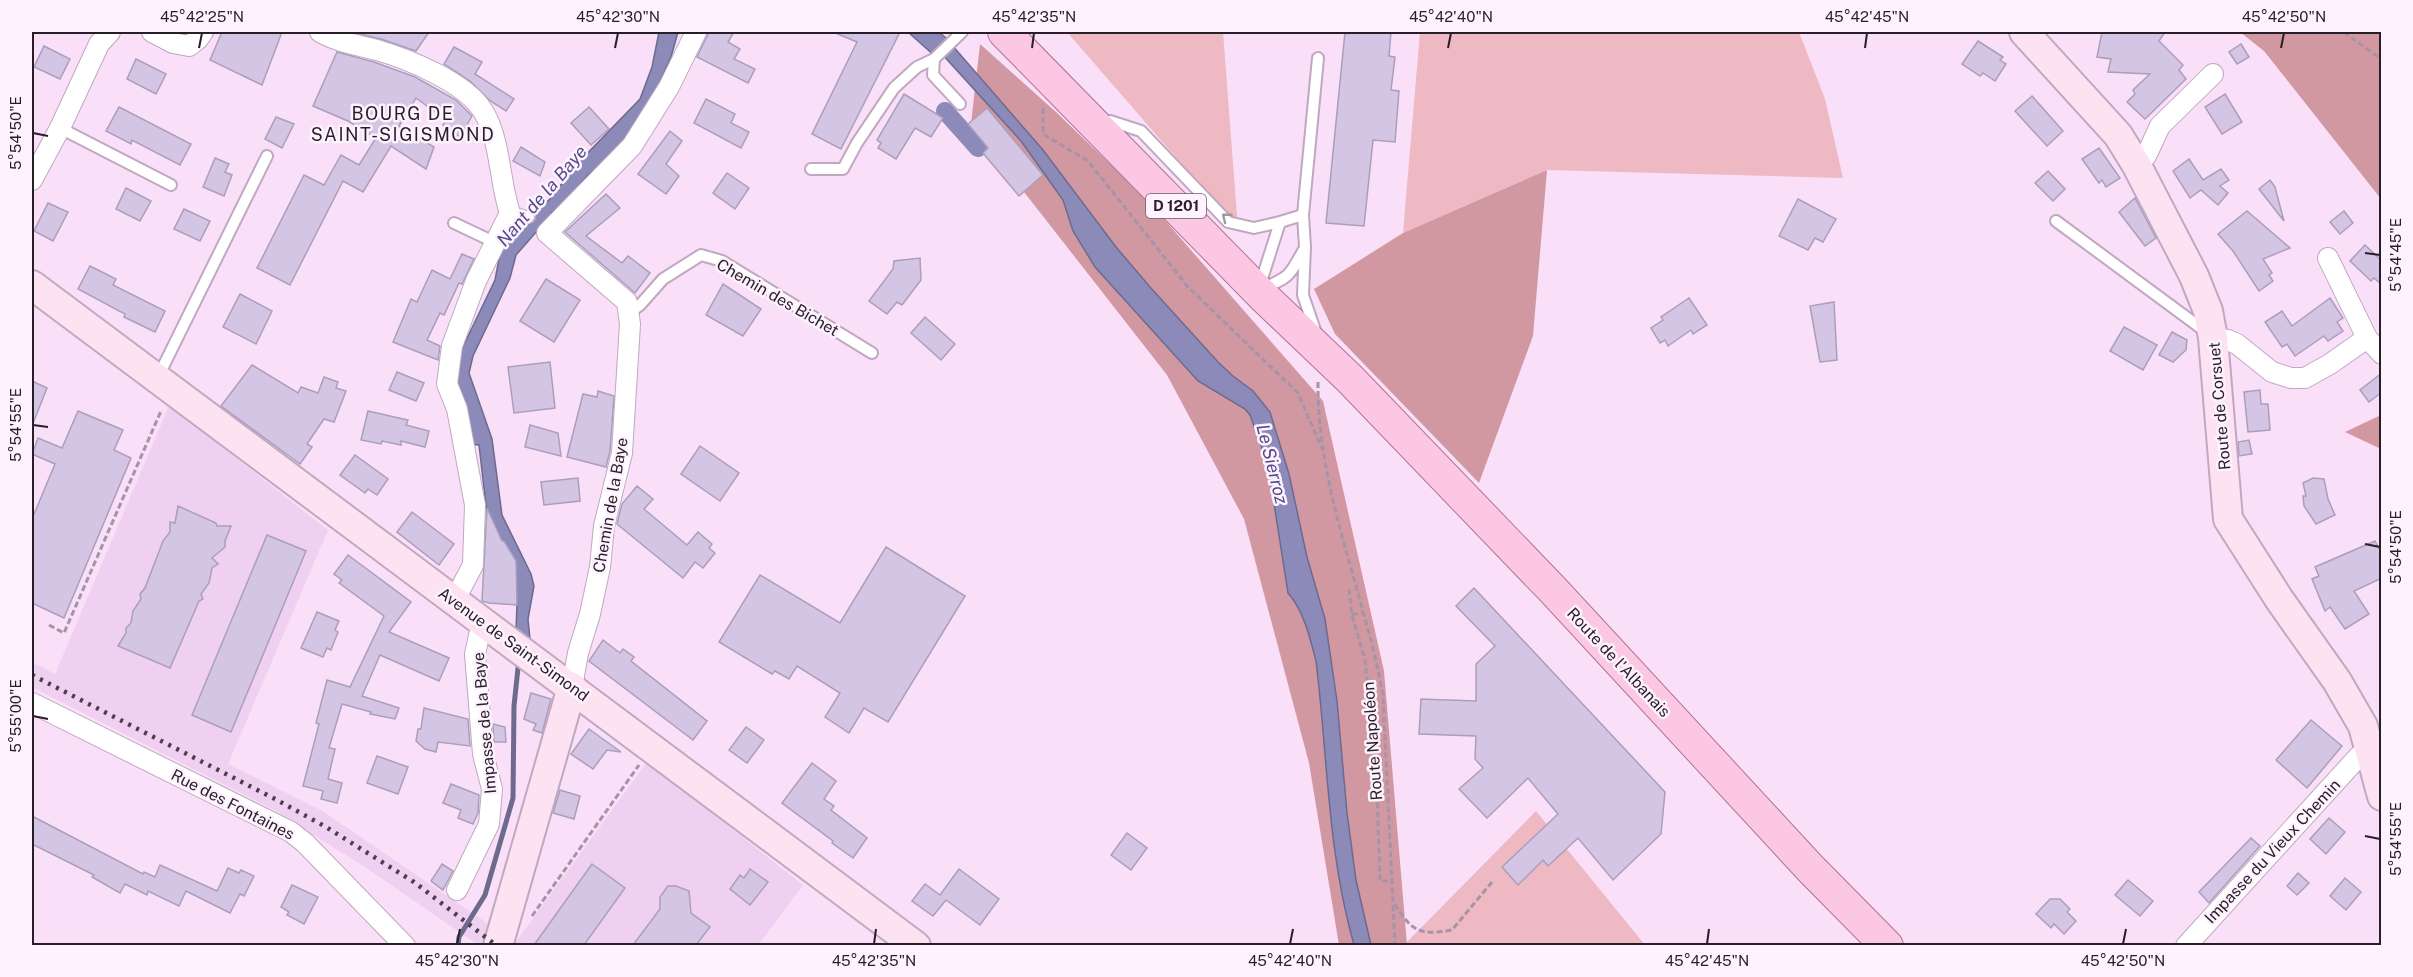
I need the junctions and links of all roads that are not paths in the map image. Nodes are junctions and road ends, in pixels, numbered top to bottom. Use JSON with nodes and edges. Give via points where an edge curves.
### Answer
{"nodes":[{"id":1,"x":110,"y":32,"type":"edge"},
{"id":2,"x":152,"y":32,"type":"edge"},
{"id":3,"x":203,"y":32,"type":"edge"},
{"id":4,"x":320,"y":32,"type":"edge"},
{"id":5,"x":696,"y":32,"type":"edge"},
{"id":6,"x":1004,"y":32,"type":"edge"},
{"id":7,"x":1022,"y":32,"type":"edge"},
{"id":8,"x":2024,"y":32,"type":"edge"},
{"id":9,"x":961,"y":33,"type":"edge"},
{"id":10,"x":1318,"y":58,"type":"dead end"},
{"id":11,"x":934,"y":59,"type":"junction"},
{"id":12,"x":2212,"y":74,"type":"dead end"},
{"id":13,"x":960,"y":104,"type":"dead end"},
{"id":14,"x":1110,"y":121,"type":"junction"},
{"id":15,"x":60,"y":128,"type":"junction"},
{"id":16,"x":267,"y":156,"type":"dead end"},
{"id":17,"x":2136,"y":164,"type":"junction"},
{"id":18,"x":811,"y":169,"type":"dead end"},
{"id":19,"x":32,"y":180,"type":"edge"},
{"id":20,"x":171,"y":185,"type":"dead end"},
{"id":21,"x":1303,"y":215,"type":"junction"},
{"id":22,"x":2056,"y":221,"type":"dead end"},
{"id":23,"x":1280,"y":222,"type":"junction"},
{"id":24,"x":454,"y":224,"type":"dead end"},
{"id":25,"x":494,"y":242,"type":"junction"},
{"id":26,"x":1305,"y":247,"type":"junction"},
{"id":27,"x":2328,"y":258,"type":"dead end"},
{"id":28,"x":1264,"y":283,"type":"junction"},
{"id":29,"x":32,"y":285,"type":"edge"},
{"id":30,"x":32,"y":294,"type":"edge"},
{"id":31,"x":629,"y":313,"type":"junction"},
{"id":32,"x":1316,"y":334,"type":"junction"},
{"id":33,"x":2213,"y":338,"type":"junction"},
{"id":34,"x":2367,"y":338,"type":"junction"},
{"id":35,"x":109,"y":345,"type":"junction"},
{"id":36,"x":872,"y":352,"type":"dead end"},
{"id":37,"x":2382,"y":354,"type":"edge"},
{"id":38,"x":157,"y":379,"type":"junction"},
{"id":39,"x":1350,"y":379,"type":"junction"},
{"id":40,"x":454,"y":601,"type":"junction"},
{"id":41,"x":482,"y":622,"type":"junction"},
{"id":42,"x":572,"y":687,"type":"junction"},
{"id":43,"x":32,"y":703,"type":"edge"},
{"id":44,"x":2370,"y":751,"type":"edge"},
{"id":45,"x":2382,"y":796,"type":"edge"},
{"id":46,"x":457,"y":890,"type":"dead end"},
{"id":47,"x":500,"y":938,"type":"edge"},
{"id":48,"x":405,"y":945,"type":"edge"},
{"id":49,"x":916,"y":945,"type":"edge"},
{"id":50,"x":1887,"y":945,"type":"edge"},
{"id":51,"x":2186,"y":945,"type":"edge"}],
"edges":[{"from":1,"to":15,"type":"street","via":[[99,44]]},
{"from":2,"to":3,"type":"street","via":[[189,46]]},
{"from":4,"to":25,"type":"street","via":[[409,62],[461,89],[483,110],[503,190],[519,215]]},
{"from":5,"to":31,"type":"street","via":[[669,87],[632,146],[547,233],[627,302]]},
{"from":6,"to":28,"type":"main road","number":"D 1201"},
{"from":7,"to":14,"type":"main road","number":"D 1201"},
{"from":8,"to":17,"type":"main road","name":"Route de Corsuet","via":[[2118,135]]},
{"from":9,"to":11,"type":"lane"},
{"from":10,"to":21,"type":"lane"},
{"from":11,"to":13,"type":"lane","via":[[933,75]]},
{"from":11,"to":18,"type":"lane","via":[[917,67],[894,88],[843,169]]},
{"from":12,"to":17,"type":"street","via":[[2160,126],[2146,156]]},
{"from":23,"to":14,"type":"lane","one_way":true,"via":[[1254,228],[1228,222],[1141,131]]},
{"from":14,"to":28,"type":"main road","number":"D 1201"},
{"from":15,"to":19,"type":"street"},
{"from":15,"to":20,"type":"lane"},
{"from":16,"to":38,"type":"lane"},
{"from":17,"to":33,"type":"main road","name":"Route de Corsuet","via":[[2194,276],[2208,311]]},
{"from":21,"to":23,"type":"lane"},
{"from":21,"to":26,"type":"lane"},
{"from":22,"to":33,"type":"lane"},
{"from":23,"to":28,"type":"lane"},
{"from":24,"to":25,"type":"lane"},
{"from":25,"to":40,"type":"street","via":[[452,346],[447,384],[457,409],[475,505],[473,565]]},
{"from":26,"to":28,"type":"lane","via":[[1290,274]]},
{"from":26,"to":32,"type":"lane","via":[[1304,295]]},
{"from":27,"to":34,"type":"street"},
{"from":28,"to":32,"type":"main road","number":"D 1201"},
{"from":28,"to":39,"type":"main road","number":"D 1201"},
{"from":29,"to":35,"type":"main road","name":"Avenue de Saint-Simond"},
{"from":30,"to":35,"type":"main road","name":"Avenue de Saint-Simond"},
{"from":31,"to":36,"type":"lane","name":"Chemin des Bichet","via":[[663,279],[701,255],[723,261]]},
{"from":31,"to":42,"type":"street","name":"Chemin de la Baye","via":[[622,453]]},
{"from":32,"to":39,"type":"main road","number":"D 1201"},
{"from":33,"to":34,"type":"street","via":[[2237,344],[2272,372],[2305,378]]},
{"from":33,"to":44,"type":"main road","name":"Route de Corsuet","via":[[2229,519],[2337,681],[2363,726]]},
{"from":34,"to":37,"type":"street"},
{"from":35,"to":38,"type":"main road","name":"Avenue de Saint-Simond"},
{"from":38,"to":40,"type":"main road","name":"Avenue de Saint-Simond"},
{"from":39,"to":50,"type":"main road","name":"Route de l'Albanais","number":"D 1201"},
{"from":40,"to":41,"type":"main road","name":"Avenue de Saint-Simond"},
{"from":41,"to":42,"type":"main road","name":"Avenue de Saint-Simond"},
{"from":41,"to":46,"type":"street","name":"Impasse de la Baye","via":[[475,654],[483,754],[492,789],[489,824]]},
{"from":42,"to":47,"type":"main road","name":"Chemin de la Baye"},
{"from":42,"to":49,"type":"main road","name":"Avenue de Saint-Simond"},
{"from":43,"to":48,"type":"street","name":"Rue des Fontaines","via":[[291,832]]},
{"from":44,"to":45,"type":"main road","name":"Route de Corsuet"},
{"from":44,"to":51,"type":"street","name":"Impasse du Vieux Chemin"}]}
